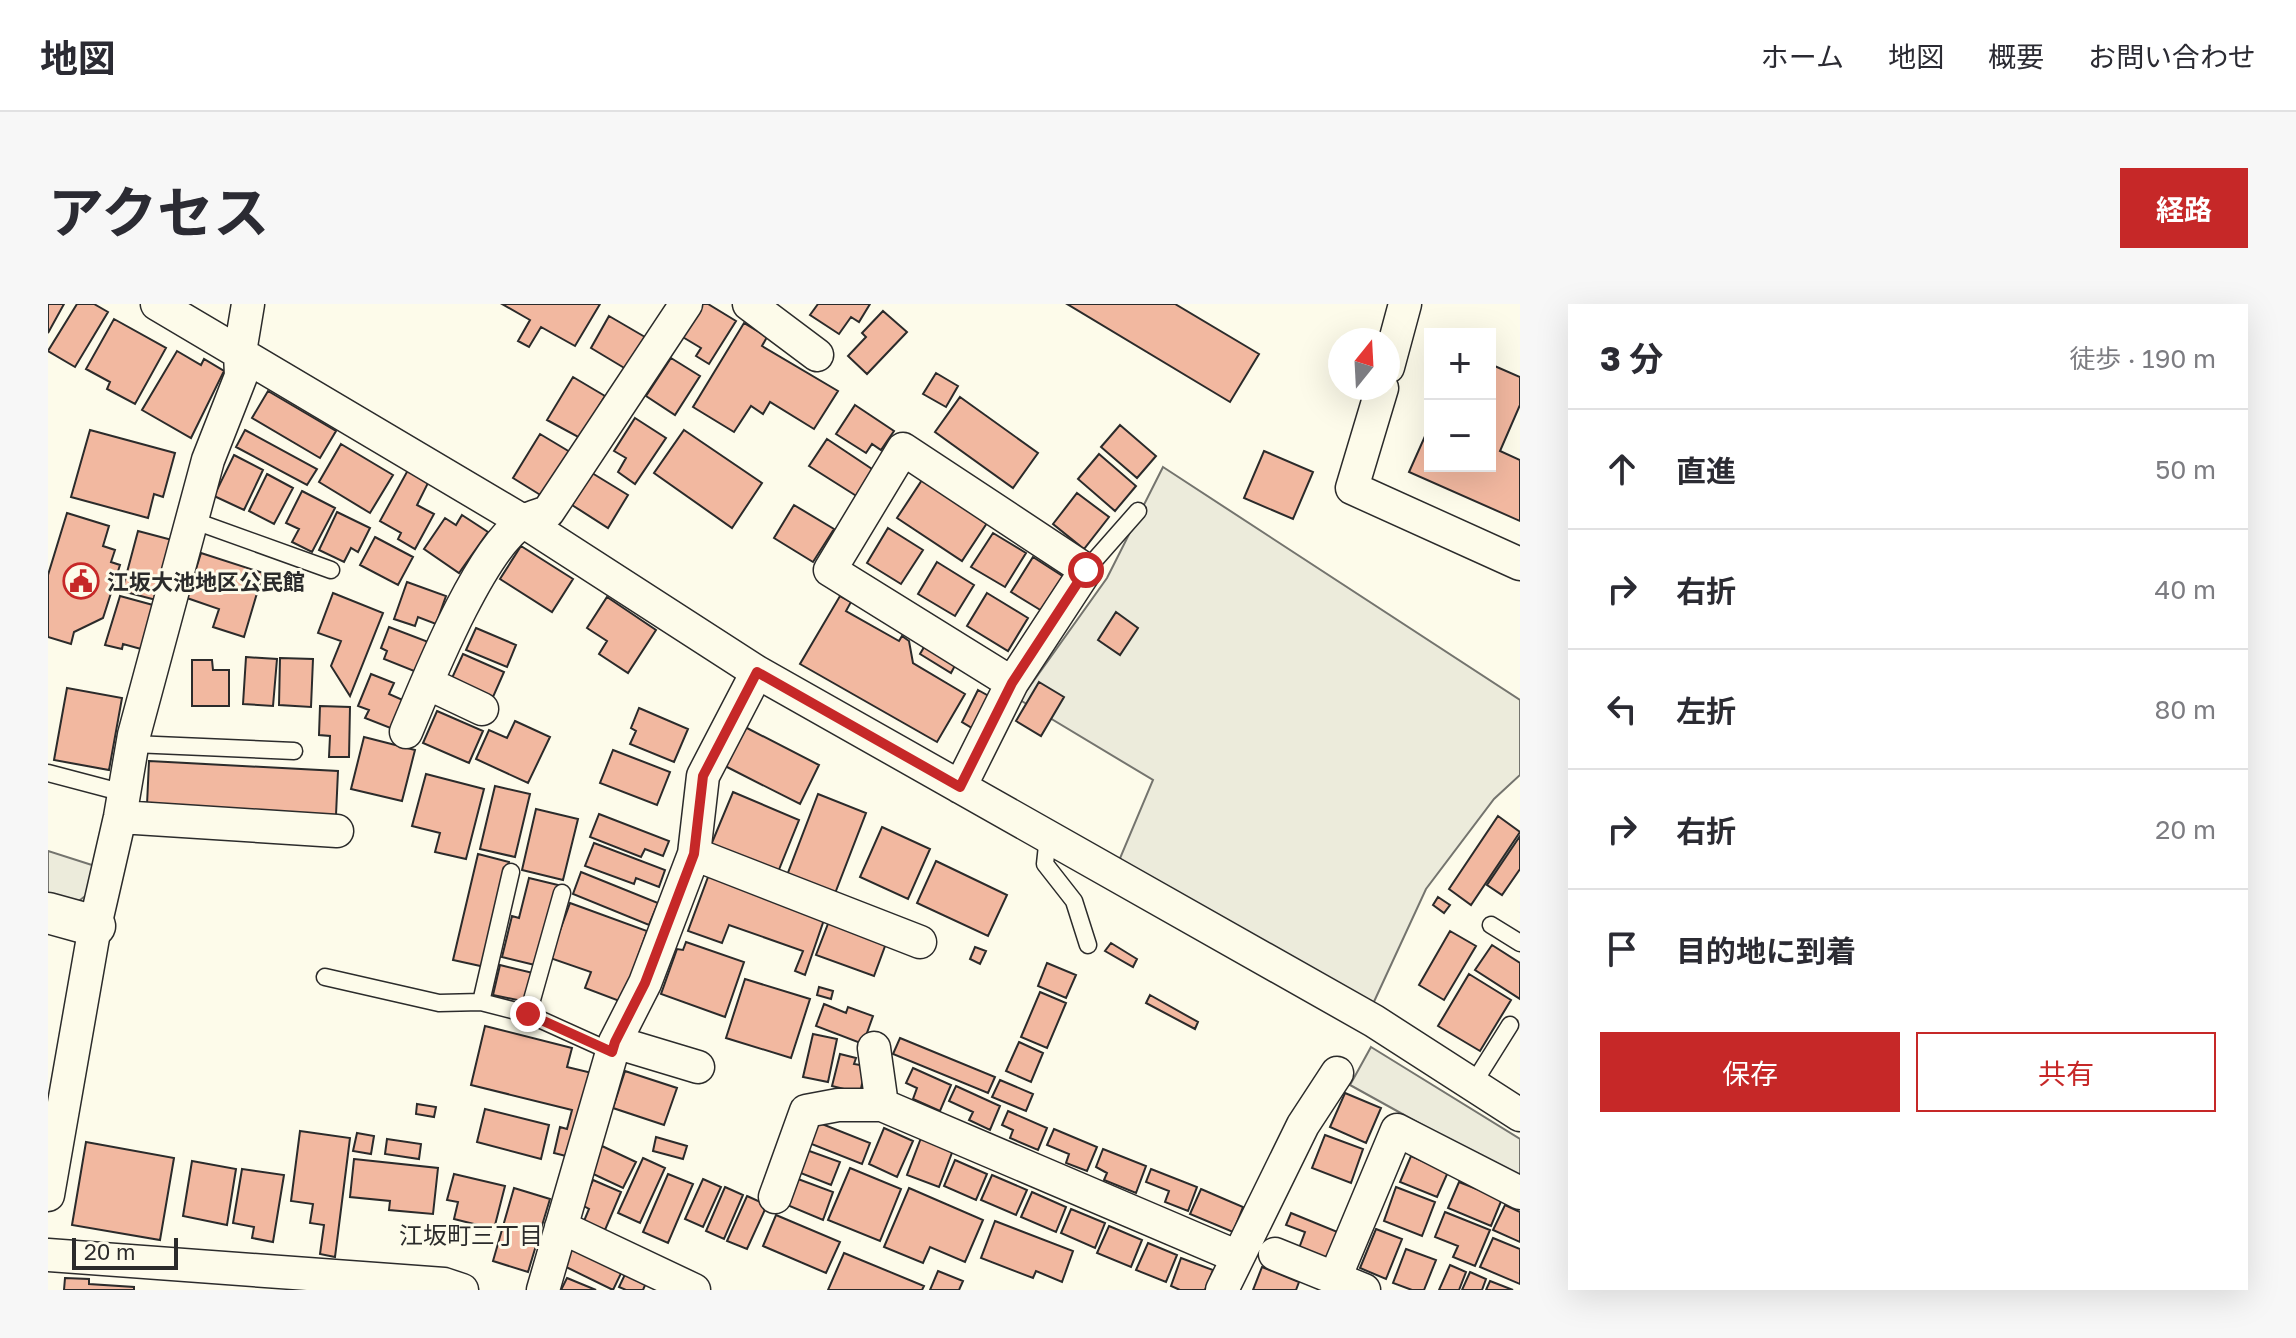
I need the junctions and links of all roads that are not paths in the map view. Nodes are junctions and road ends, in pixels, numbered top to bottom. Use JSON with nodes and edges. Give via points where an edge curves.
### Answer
{"nodes":[{"id":1,"x":157,"y":304,"type":"edge"},
{"id":2,"x":248,"y":304,"type":"edge"},
{"id":3,"x":686,"y":304,"type":"edge"},
{"id":4,"x":749,"y":304,"type":"edge"},
{"id":5,"x":1405,"y":304,"type":"edge"},
{"id":6,"x":1399,"y":328,"type":"edge"},
{"id":7,"x":240,"y":352,"type":"junction"},
{"id":8,"x":817,"y":355,"type":"dead end"},
{"id":9,"x":1378,"y":400,"type":"edge"},
{"id":10,"x":1138,"y":511,"type":"dead end"},
{"id":11,"x":192,"y":520,"type":"junction"},
{"id":12,"x":523,"y":521,"type":"junction"},
{"id":13,"x":1520,"y":564,"type":"edge"},
{"id":14,"x":331,"y":570,"type":"dead end"},
{"id":15,"x":1086,"y":570,"type":"junction"},
{"id":16,"x":757,"y":672,"type":"junction"},
{"id":17,"x":427,"y":683,"type":"junction"},
{"id":18,"x":1012,"y":683,"type":"junction"},
{"id":19,"x":482,"y":709,"type":"dead end"},
{"id":20,"x":406,"y":732,"type":"dead end"},
{"id":21,"x":133,"y":744,"type":"junction"},
{"id":22,"x":294,"y":751,"type":"dead end"},
{"id":23,"x":48,"y":773,"type":"edge"},
{"id":24,"x":960,"y":787,"type":"junction"},
{"id":25,"x":122,"y":805,"type":"junction"},
{"id":26,"x":337,"y":831,"type":"dead end"},
{"id":27,"x":1048,"y":836,"type":"junction"},
{"id":28,"x":694,"y":854,"type":"junction"},
{"id":29,"x":511,"y":872,"type":"dead end"},
{"id":30,"x":562,"y":893,"type":"dead end"},
{"id":31,"x":48,"y":913,"type":"edge"},
{"id":32,"x":1491,"y":925,"type":"dead end"},
{"id":33,"x":95,"y":926,"type":"junction"},
{"id":34,"x":920,"y":942,"type":"dead end"},
{"id":35,"x":1520,"y":943,"type":"edge"},
{"id":36,"x":1088,"y":945,"type":"dead end"},
{"id":37,"x":325,"y":977,"type":"dead end"},
{"id":38,"x":481,"y":1002,"type":"junction"},
{"id":39,"x":528,"y":1014,"type":"junction"},
{"id":40,"x":1510,"y":1025,"type":"dead end"},
{"id":41,"x":614,"y":1047,"type":"junction"},
{"id":42,"x":874,"y":1048,"type":"dead end"},
{"id":43,"x":698,"y":1067,"type":"dead end"},
{"id":44,"x":1337,"y":1073,"type":"dead end"},
{"id":45,"x":1473,"y":1084,"type":"junction"},
{"id":46,"x":56,"y":1103,"type":"edge"},
{"id":47,"x":882,"y":1105,"type":"junction"},
{"id":48,"x":1520,"y":1115,"type":"edge"},
{"id":49,"x":1520,"y":1193,"type":"edge"},
{"id":50,"x":48,"y":1195,"type":"edge"},
{"id":51,"x":775,"y":1197,"type":"dead end"},
{"id":52,"x":561,"y":1227,"type":"junction"},
{"id":53,"x":1275,"y":1254,"type":"dead end"},
{"id":54,"x":48,"y":1255,"type":"edge"},
{"id":55,"x":1238,"y":1257,"type":"junction"},
{"id":56,"x":1350,"y":1284,"type":"edge"},
{"id":57,"x":462,"y":1290,"type":"edge"},
{"id":58,"x":543,"y":1290,"type":"edge"},
{"id":59,"x":694,"y":1290,"type":"edge"},
{"id":60,"x":1222,"y":1290,"type":"edge"}],
"edges":[{"from":1,"to":7,"type":"street"},
{"from":2,"to":7,"type":"street"},
{"from":3,"to":12,"type":"street","via":[[548,512]]},
{"from":4,"to":8,"type":"street"},
{"from":5,"to":6,"type":"street"},
{"from":7,"to":11,"type":"street","via":[[241,376],[208,460]]},
{"from":7,"to":12,"type":"street"},
{"from":9,"to":13,"type":"street","via":[[1352,488]]},
{"from":10,"to":15,"type":"lane"},
{"from":11,"to":14,"type":"lane"},
{"from":11,"to":21,"type":"street"},
{"from":12,"to":16,"type":"street"},
{"from":12,"to":17,"type":"street","via":[[501,542],[474,584]]},
{"from":15,"to":18,"type":"street"},
{"from":15,"to":18,"type":"street","via":[[903,449],[830,570]]},
{"from":16,"to":24,"type":"street"},
{"from":16,"to":28,"type":"street","via":[[703,776]]},
{"from":17,"to":19,"type":"street"},
{"from":17,"to":20,"type":"street"},
{"from":18,"to":24,"type":"street"},
{"from":21,"to":22,"type":"lane"},
{"from":21,"to":25,"type":"street"},
{"from":23,"to":25,"type":"lane"},
{"from":24,"to":27,"type":"street"},
{"from":25,"to":26,"type":"street"},
{"from":25,"to":33,"type":"street"},
{"from":27,"to":36,"type":"lane","via":[[1045,864],[1074,901]]},
{"from":27,"to":45,"type":"street","via":[[1374,1021]]},
{"from":28,"to":34,"type":"street"},
{"from":28,"to":41,"type":"street","via":[[645,983]]},
{"from":29,"to":38,"type":"lane"},
{"from":30,"to":39,"type":"lane"},
{"from":31,"to":33,"type":"street"},
{"from":32,"to":35,"type":"lane"},
{"from":33,"to":46,"type":"street"},
{"from":37,"to":38,"type":"lane","via":[[439,1003]]},
{"from":38,"to":39,"type":"lane"},
{"from":39,"to":41,"type":"lane"},
{"from":40,"to":45,"type":"lane"},
{"from":41,"to":43,"type":"street"},
{"from":41,"to":52,"type":"street"},
{"from":42,"to":47,"type":"street"},
{"from":44,"to":55,"type":"street","via":[[1303,1125]]},
{"from":45,"to":48,"type":"street"},
{"from":46,"to":50,"type":"street","via":[[59,1142]]},
{"from":47,"to":51,"type":"street","via":[[806,1111]]},
{"from":47,"to":55,"type":"street"},
{"from":49,"to":56,"type":"street","via":[[1397,1130]]},
{"from":52,"to":58,"type":"street"},
{"from":52,"to":59,"type":"street"},
{"from":53,"to":56,"type":"street"},
{"from":54,"to":57,"type":"street","via":[[444,1284]]},
{"from":55,"to":60,"type":"street"}]}
